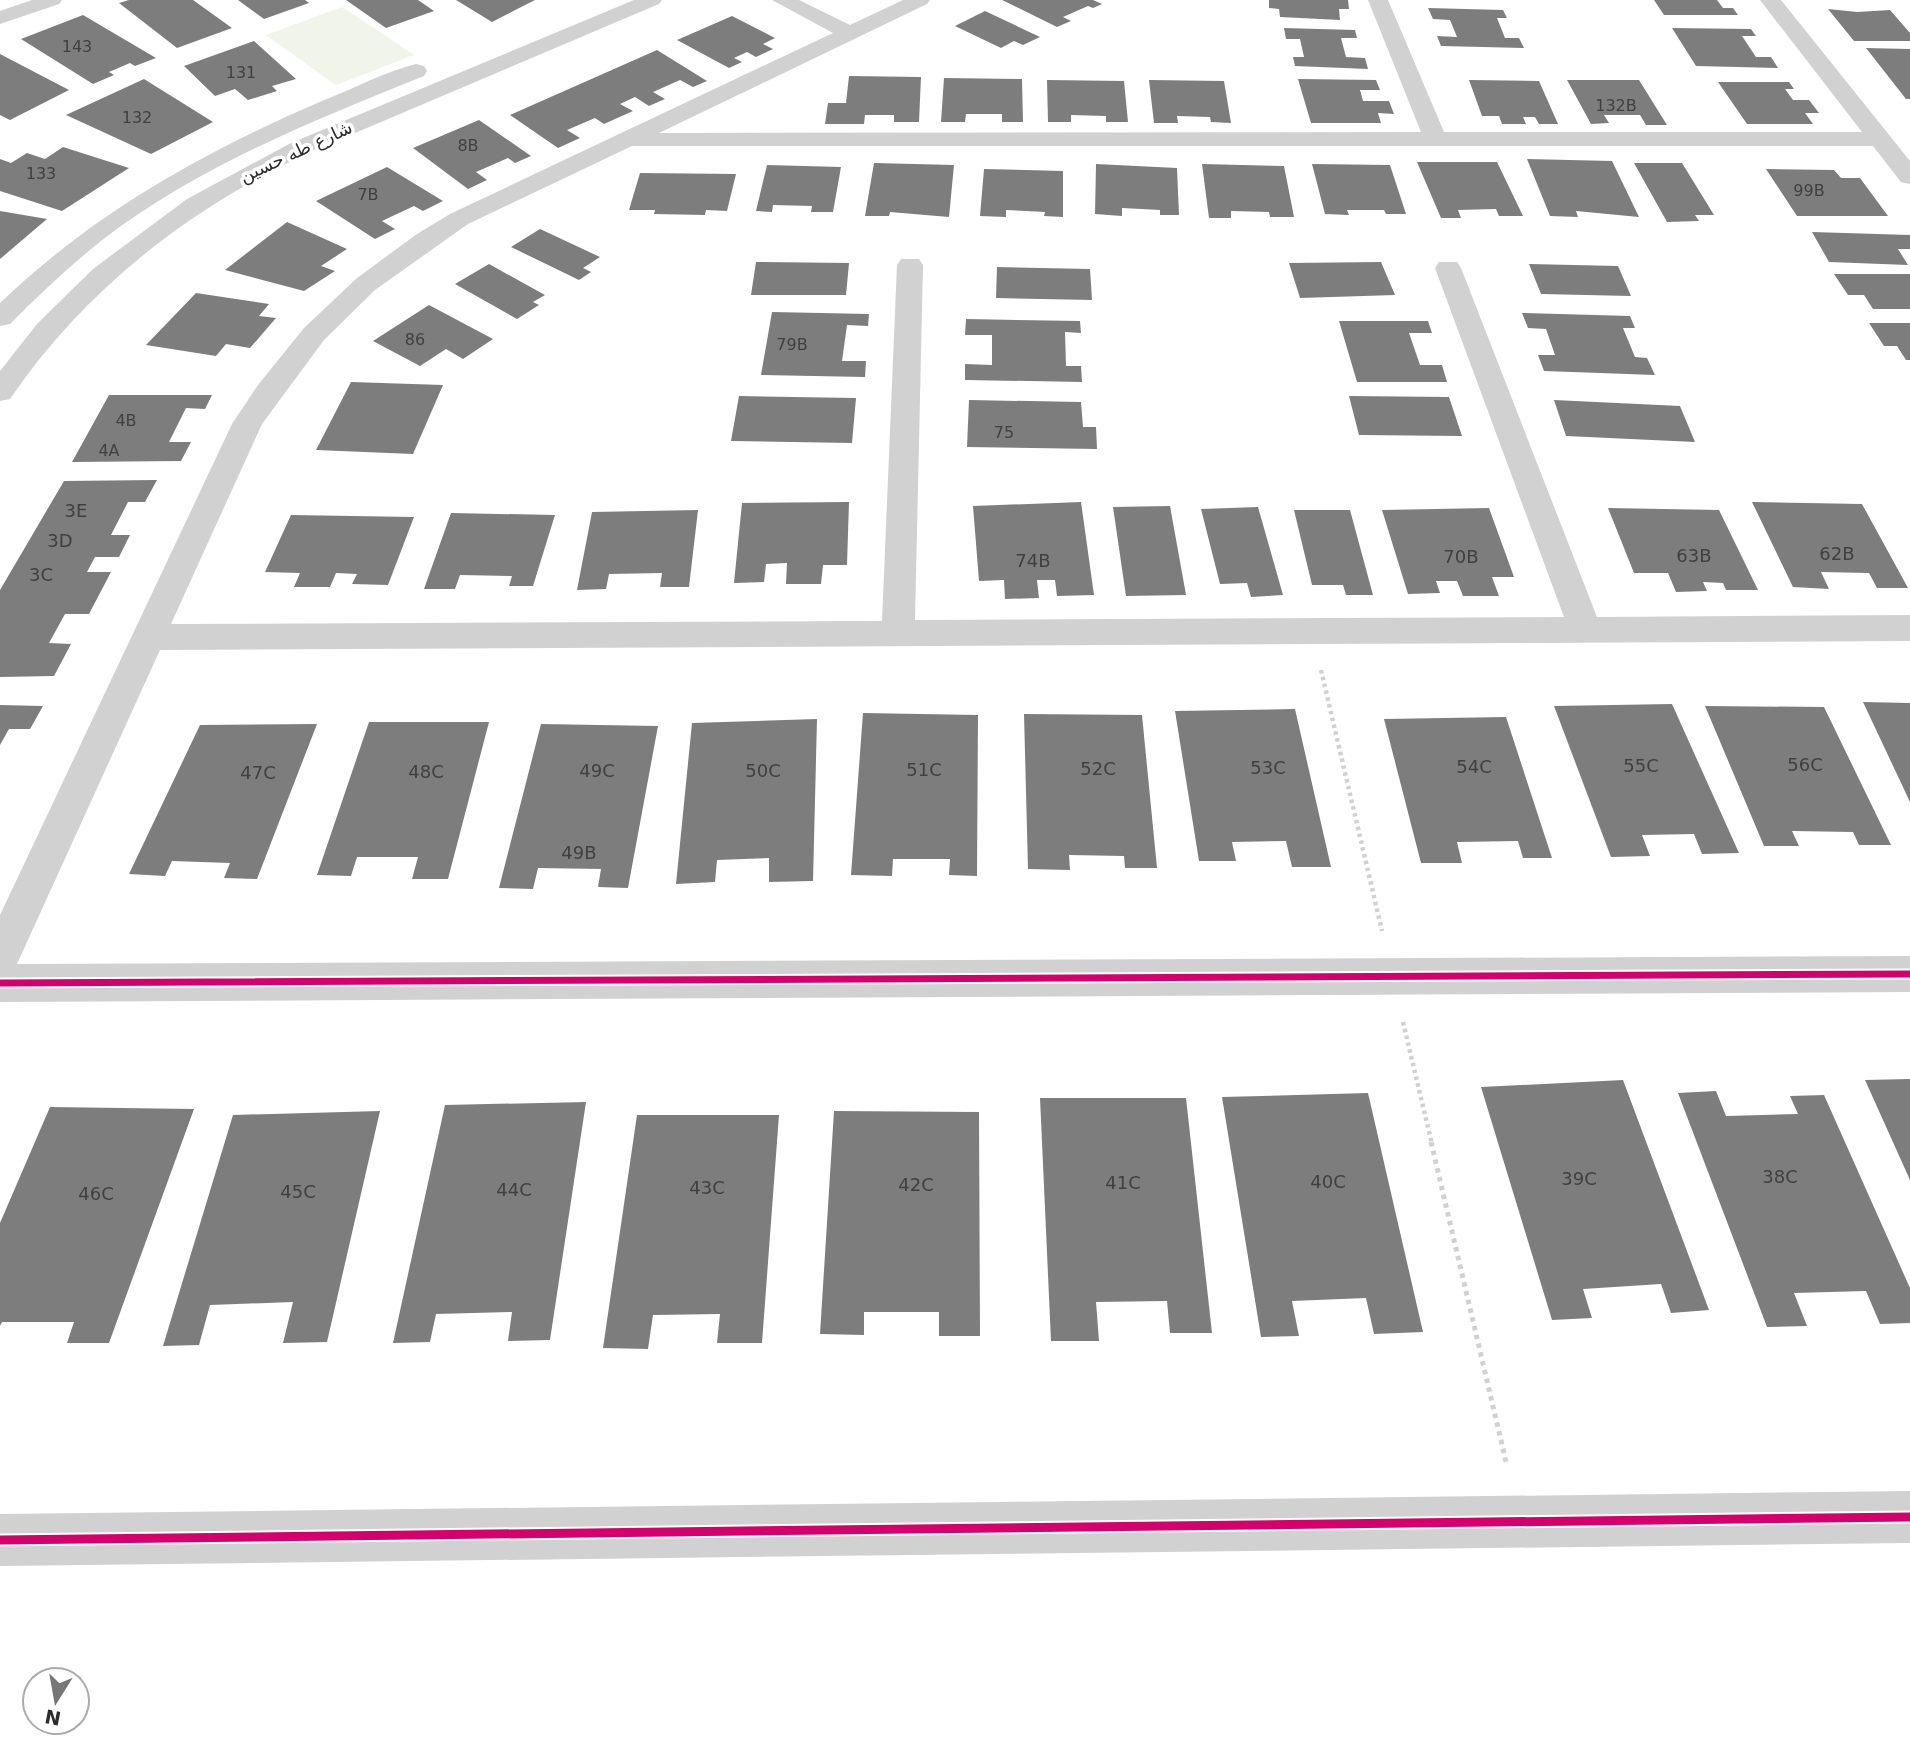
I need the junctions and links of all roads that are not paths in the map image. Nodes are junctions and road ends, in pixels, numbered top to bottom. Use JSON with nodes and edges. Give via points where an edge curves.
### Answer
{"nodes":[{"id":1,"x":52,"y":0,"type":"edge"},
{"id":2,"x":652,"y":0,"type":"edge"},
{"id":3,"x":782,"y":0,"type":"edge"},
{"id":4,"x":920,"y":0,"type":"edge"},
{"id":5,"x":1378,"y":0,"type":"edge"},
{"id":6,"x":1770,"y":0,"type":"edge"},
{"id":7,"x":0,"y":18,"type":"edge"},
{"id":8,"x":850,"y":33,"type":"junction"},
{"id":9,"x":437,"y":62,"type":"dead end"},
{"id":10,"x":1435,"y":139,"type":"junction"},
{"id":11,"x":1879,"y":139,"type":"junction"},
{"id":12,"x":624,"y":140,"type":"junction"},
{"id":13,"x":1910,"y":177,"type":"edge"},
{"id":14,"x":911,"y":265,"type":"dead end"},
{"id":15,"x":1448,"y":268,"type":"dead end"},
{"id":16,"x":0,"y":318,"type":"edge"},
{"id":17,"x":0,"y":392,"type":"edge"},
{"id":18,"x":1910,"y":628,"type":"edge"},
{"id":19,"x":1584,"y":630,"type":"junction"},
{"id":20,"x":898,"y":634,"type":"junction"},
{"id":21,"x":149,"y":637,"type":"junction"},
{"id":22,"x":0,"y":958,"type":"edge"},
{"id":23,"x":1910,"y":974,"type":"edge"},
{"id":24,"x":0,"y":983,"type":"edge"},
{"id":25,"x":1910,"y":1517,"type":"edge"},
{"id":26,"x":0,"y":1540,"type":"edge"}],
"edges":[{"from":1,"to":7,"type":"street"},
{"from":2,"to":17,"type":"street","name":"شارع طه حسين","via":[[231,183],[169,222],[112,267],[59,317]]},
{"from":3,"to":8,"type":"street"},
{"from":4,"to":8,"type":"street"},
{"from":5,"to":10,"type":"street"},
{"from":6,"to":11,"type":"street"},
{"from":8,"to":12,"type":"street"},
{"from":9,"to":16,"type":"street","name":"شارع طه حسين","via":[[278,127],[168,184],[66,255]]},
{"from":10,"to":11,"type":"street"},
{"from":10,"to":12,"type":"street"},
{"from":11,"to":13,"type":"street"},
{"from":12,"to":21,"type":"street","via":[[447,226],[391,263],[330,314],[291,358],[247,424]]},
{"from":14,"to":20,"type":"street"},
{"from":15,"to":19,"type":"street"},
{"from":18,"to":19,"type":"street"},
{"from":19,"to":20,"type":"street"},
{"from":20,"to":21,"type":"street"},
{"from":21,"to":22,"type":"street"},
{"from":23,"to":24,"type":"street"},
{"from":25,"to":26,"type":"street"}]}
